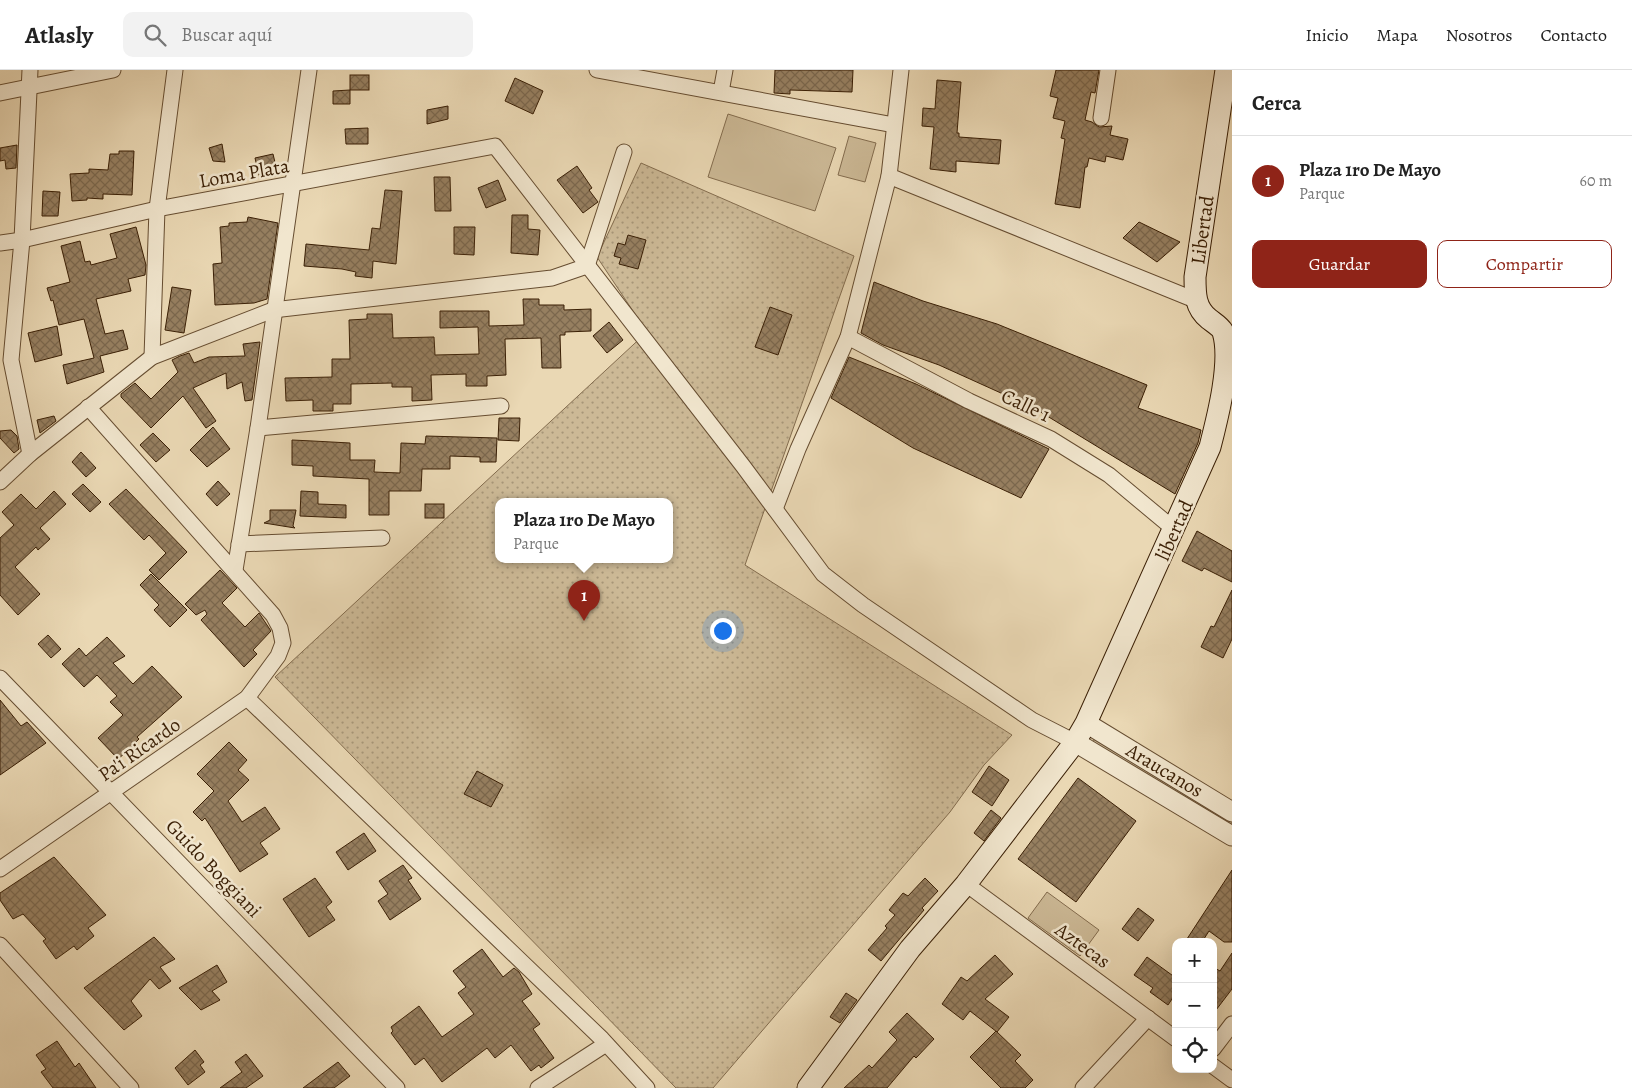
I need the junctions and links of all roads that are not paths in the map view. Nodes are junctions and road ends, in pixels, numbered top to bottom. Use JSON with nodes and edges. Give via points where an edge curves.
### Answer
{"nodes":[{"id":1,"x":30,"y":70,"type":"edge"},
{"id":2,"x":113,"y":70,"type":"edge"},
{"id":3,"x":175,"y":70,"type":"edge"},
{"id":4,"x":309,"y":70,"type":"edge"},
{"id":5,"x":597,"y":70,"type":"edge"},
{"id":6,"x":725,"y":70,"type":"edge"},
{"id":7,"x":901,"y":70,"type":"edge"},
{"id":8,"x":1108,"y":70,"type":"edge"},
{"id":9,"x":1226,"y":71,"type":"edge"},
{"id":10,"x":28,"y":86,"type":"junction"},
{"id":11,"x":721,"y":92,"type":"junction"},
{"id":12,"x":0,"y":93,"type":"edge"},
{"id":13,"x":1101,"y":118,"type":"dead end"},
{"id":14,"x":894,"y":125,"type":"junction"},
{"id":15,"x":624,"y":152,"type":"dead end"},
{"id":16,"x":889,"y":176,"type":"junction"},
{"id":17,"x":292,"y":185,"type":"junction"},
{"id":18,"x":157,"y":209,"type":"junction"},
{"id":19,"x":22,"y":240,"type":"junction"},
{"id":20,"x":0,"y":243,"type":"edge"},
{"id":21,"x":587,"y":266,"type":"junction"},
{"id":22,"x":1195,"y":300,"type":"junction"},
{"id":23,"x":273,"y":310,"type":"junction"},
{"id":24,"x":1227,"y":330,"type":"edge"},
{"id":25,"x":848,"y":337,"type":"junction"},
{"id":26,"x":152,"y":357,"type":"junction"},
{"id":27,"x":5,"y":361,"type":"edge"},
{"id":28,"x":501,"y":406,"type":"dead end"},
{"id":29,"x":88,"y":407,"type":"junction"},
{"id":30,"x":258,"y":428,"type":"junction"},
{"id":31,"x":30,"y":454,"type":"junction"},
{"id":32,"x":0,"y":482,"type":"edge"},
{"id":33,"x":775,"y":509,"type":"junction"},
{"id":34,"x":1174,"y":530,"type":"junction"},
{"id":35,"x":382,"y":538,"type":"dead end"},
{"id":36,"x":239,"y":544,"type":"junction"},
{"id":37,"x":235,"y":570,"type":"junction"},
{"id":38,"x":0,"y":678,"type":"edge"},
{"id":39,"x":247,"y":698,"type":"junction"},
{"id":40,"x":1086,"y":723,"type":"junction"},
{"id":41,"x":1075,"y":742,"type":"junction"},
{"id":42,"x":113,"y":792,"type":"junction"},
{"id":43,"x":1232,"y":812,"type":"edge"},
{"id":44,"x":1232,"y":836,"type":"edge"},
{"id":45,"x":0,"y":870,"type":"edge"},
{"id":46,"x":966,"y":884,"type":"junction"},
{"id":47,"x":0,"y":945,"type":"edge"},
{"id":48,"x":1148,"y":1018,"type":"junction"},
{"id":49,"x":1232,"y":1024,"type":"edge"},
{"id":50,"x":1172,"y":1036,"type":"edge"},
{"id":51,"x":606,"y":1044,"type":"junction"},
{"id":52,"x":1217,"y":1044,"type":"edge"},
{"id":53,"x":1217,"y":1069,"type":"edge"},
{"id":54,"x":1232,"y":1080,"type":"edge"},
{"id":55,"x":131,"y":1088,"type":"edge"},
{"id":56,"x":397,"y":1088,"type":"edge"},
{"id":57,"x":538,"y":1088,"type":"edge"},
{"id":58,"x":647,"y":1088,"type":"edge"},
{"id":59,"x":808,"y":1088,"type":"edge"},
{"id":60,"x":1083,"y":1088,"type":"edge"}],
"edges":[{"from":1,"to":10,"type":"street"},
{"from":2,"to":10,"type":"street"},
{"from":3,"to":18,"type":"street"},
{"from":4,"to":17,"type":"street"},
{"from":5,"to":11,"type":"street"},
{"from":6,"to":11,"type":"street"},
{"from":7,"to":14,"type":"street"},
{"from":8,"to":13,"type":"street"},
{"from":9,"to":22,"type":"main road","name":"Libertad","via":[[1195,277]]},
{"from":10,"to":12,"type":"street"},
{"from":10,"to":19,"type":"street"},
{"from":11,"to":14,"type":"street"},
{"from":14,"to":16,"type":"street"},
{"from":15,"to":21,"type":"street"},
{"from":16,"to":22,"type":"street"},
{"from":16,"to":25,"type":"street"},
{"from":17,"to":18,"type":"street","name":"Loma Plata"},
{"from":17,"to":21,"type":"street","name":"Loma Plata","via":[[495,146]]},
{"from":17,"to":23,"type":"street"},
{"from":18,"to":19,"type":"street","name":"Loma Plata"},
{"from":18,"to":26,"type":"street"},
{"from":19,"to":20,"type":"street","name":"Loma Plata"},
{"from":19,"to":27,"type":"street"},
{"from":21,"to":23,"type":"street","via":[[552,278]]},
{"from":21,"to":33,"type":"street"},
{"from":22,"to":24,"type":"main road","via":[[1205,316]]},
{"from":23,"to":26,"type":"street"},
{"from":23,"to":30,"type":"street"},
{"from":24,"to":34,"type":"main road","name":"libertad","via":[[1221,402],[1210,447]]},
{"from":25,"to":33,"type":"street"},
{"from":25,"to":34,"type":"street","name":"Calle 1","via":[[969,401],[1051,439],[1109,475]]},
{"from":26,"to":29,"type":"street"},
{"from":27,"to":31,"type":"street"},
{"from":28,"to":30,"type":"street"},
{"from":29,"to":31,"type":"street"},
{"from":29,"to":37,"type":"street"},
{"from":30,"to":36,"type":"street"},
{"from":31,"to":32,"type":"street"},
{"from":33,"to":41,"type":"street","via":[[823,574],[863,605],[1032,720]]},
{"from":34,"to":40,"type":"main road","name":"libertad"},
{"from":35,"to":36,"type":"street"},
{"from":36,"to":37,"type":"street"},
{"from":37,"to":39,"type":"street","name":"Pa'i Ricardo","via":[[273,615],[283,643],[278,656]]},
{"from":38,"to":42,"type":"street","name":"Guido Boggiani"},
{"from":39,"to":42,"type":"street","name":"Pa'i Ricardo"},
{"from":39,"to":51,"type":"street"},
{"from":40,"to":41,"type":"main road","name":"libertad"},
{"from":40,"to":43,"type":"street","name":"Araucanos"},
{"from":41,"to":44,"type":"street","name":"Araucanos"},
{"from":41,"to":46,"type":"main road","name":"libertad"},
{"from":42,"to":45,"type":"street","name":"Pa'i Ricardo"},
{"from":42,"to":56,"type":"street","name":"Guido Boggiani"},
{"from":46,"to":48,"type":"street","name":"Aztecas"},
{"from":46,"to":59,"type":"main road","name":"libertad","via":[[910,949]]},
{"from":47,"to":55,"type":"street"},
{"from":48,"to":50,"type":"street","name":"Aztecas"},
{"from":48,"to":60,"type":"street"},
{"from":49,"to":52,"type":"street"},
{"from":51,"to":57,"type":"street"},
{"from":51,"to":58,"type":"street"},
{"from":53,"to":54,"type":"street"}]}
